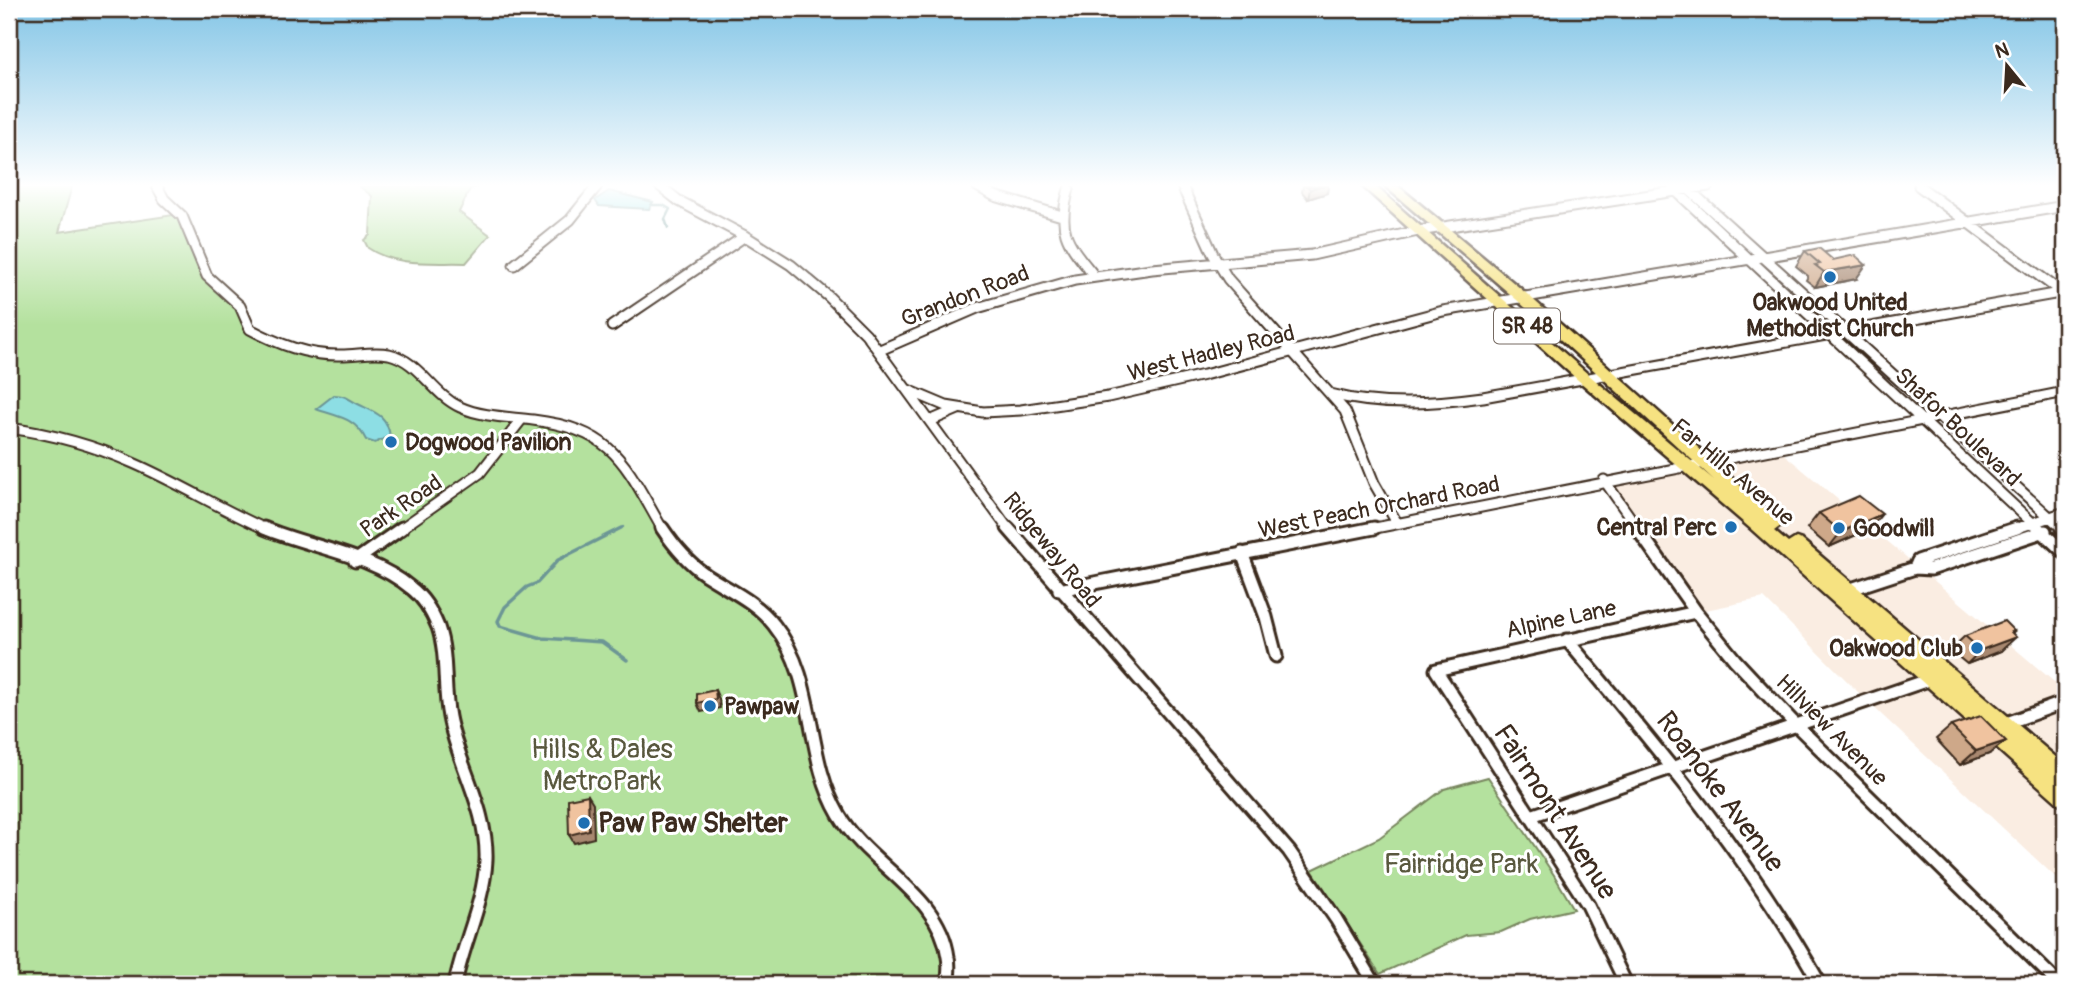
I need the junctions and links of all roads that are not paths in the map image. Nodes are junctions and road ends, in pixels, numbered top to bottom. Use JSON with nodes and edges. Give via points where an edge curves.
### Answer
{"nodes":[{"id":1,"x":189,"y":232,"type":"edge"},
{"id":2,"x":555,"y":232,"type":"edge"},
{"id":3,"x":738,"y":232,"type":"edge"},
{"id":4,"x":1067,"y":232,"type":"edge"},
{"id":5,"x":1204,"y":232,"type":"edge"},
{"id":6,"x":1408,"y":232,"type":"edge"},
{"id":7,"x":1421,"y":232,"type":"edge"},
{"id":8,"x":1443,"y":232,"type":"edge"},
{"id":9,"x":1720,"y":232,"type":"edge"},
{"id":10,"x":1737,"y":232,"type":"edge"},
{"id":11,"x":1906,"y":232,"type":"edge"},
{"id":12,"x":1982,"y":232,"type":"edge"},
{"id":13,"x":745,"y":236,"type":"junction"},
{"id":14,"x":1763,"y":256,"type":"junction"},
{"id":15,"x":1749,"y":259,"type":"junction"},
{"id":16,"x":514,"y":265,"type":"dead end"},
{"id":17,"x":1219,"y":265,"type":"junction"},
{"id":18,"x":1095,"y":277,"type":"junction"},
{"id":19,"x":2064,"y":293,"type":"edge"},
{"id":20,"x":1522,"y":297,"type":"junction"},
{"id":21,"x":1498,"y":301,"type":"junction"},
{"id":22,"x":612,"y":326,"type":"dead end"},
{"id":23,"x":1846,"y":330,"type":"junction"},
{"id":24,"x":1829,"y":333,"type":"junction"},
{"id":25,"x":880,"y":350,"type":"junction"},
{"id":26,"x":1292,"y":353,"type":"junction"},
{"id":27,"x":1609,"y":374,"type":"junction"},
{"id":28,"x":1584,"y":378,"type":"junction"},
{"id":29,"x":908,"y":390,"type":"junction"},
{"id":30,"x":2065,"y":392,"type":"edge"},
{"id":31,"x":1330,"y":394,"type":"junction"},
{"id":32,"x":1370,"y":403,"type":"junction"},
{"id":33,"x":958,"y":409,"type":"junction"},
{"id":34,"x":1346,"y":414,"type":"junction"},
{"id":35,"x":1941,"y":416,"type":"junction"},
{"id":36,"x":522,"y":419,"type":"junction"},
{"id":37,"x":1922,"y":420,"type":"junction"},
{"id":38,"x":930,"y":421,"type":"junction"},
{"id":39,"x":9,"y":428,"type":"edge"},
{"id":40,"x":1712,"y":462,"type":"junction"},
{"id":41,"x":1687,"y":465,"type":"junction"},
{"id":42,"x":1604,"y":480,"type":"junction"},
{"id":43,"x":2065,"y":512,"type":"edge"},
{"id":44,"x":2049,"y":517,"type":"junction"},
{"id":45,"x":1397,"y":523,"type":"junction"},
{"id":46,"x":2033,"y":523,"type":"junction"},
{"id":47,"x":2063,"y":527,"type":"edge"},
{"id":48,"x":2042,"y":532,"type":"junction"},
{"id":49,"x":1242,"y":553,"type":"junction"},
{"id":50,"x":2065,"y":553,"type":"edge"},
{"id":51,"x":355,"y":561,"type":"junction"},
{"id":52,"x":1915,"y":568,"type":"junction"},
{"id":53,"x":1059,"y":590,"type":"junction"},
{"id":54,"x":1849,"y":590,"type":"junction"},
{"id":55,"x":1696,"y":612,"type":"junction"},
{"id":56,"x":1567,"y":640,"type":"junction"},
{"id":57,"x":1276,"y":656,"type":"dead end"},
{"id":58,"x":1436,"y":670,"type":"joint"},
{"id":59,"x":1931,"y":679,"type":"junction"},
{"id":60,"x":2065,"y":702,"type":"edge"},
{"id":61,"x":2004,"y":724,"type":"junction"},
{"id":62,"x":1798,"y":727,"type":"junction"},
{"id":63,"x":1674,"y":768,"type":"junction"},
{"id":64,"x":2065,"y":777,"type":"edge"},
{"id":65,"x":2065,"y":797,"type":"edge"},
{"id":66,"x":1531,"y":816,"type":"junction"},
{"id":67,"x":455,"y":984,"type":"edge"},
{"id":68,"x":948,"y":984,"type":"edge"},
{"id":69,"x":1375,"y":984,"type":"edge"},
{"id":70,"x":1626,"y":984,"type":"edge"},
{"id":71,"x":1820,"y":984,"type":"edge"},
{"id":72,"x":2059,"y":984,"type":"edge"}],
"edges":[{"from":1,"to":36,"type":"street","via":[[207,276],[240,306],[250,329],[309,353],[399,357],[453,404]]},
{"from":2,"to":16,"type":"street"},
{"from":3,"to":13,"type":"street","name":"Ridgeway Road"},
{"from":4,"to":18,"type":"street"},
{"from":5,"to":17,"type":"street"},
{"from":6,"to":17,"type":"street","name":"Grandon Road","via":[[1312,255]]},
{"from":7,"to":21,"type":"main road","name":"Far Hills Avenue","number":"SR 48"},
{"from":8,"to":20,"type":"main road","number":"SR 48"},
{"from":9,"to":15,"type":"street","name":"Shafor Boulevard"},
{"from":10,"to":14,"type":"street","name":"Shafor Boulevard"},
{"from":11,"to":14,"type":"street","name":"West Hadley Road"},
{"from":12,"to":19,"type":"street"},
{"from":13,"to":22,"type":"street"},
{"from":13,"to":25,"type":"street","name":"Ridgeway Road","via":[[811,281]]},
{"from":14,"to":15,"type":"street","name":"West Hadley Road"},
{"from":14,"to":23,"type":"street","name":"Shafor Boulevard"},
{"from":15,"to":20,"type":"street","name":"West Hadley Road"},
{"from":15,"to":24,"type":"street","name":"Shafor Boulevard"},
{"from":17,"to":18,"type":"street","name":"Grandon Road"},
{"from":17,"to":26,"type":"street"},
{"from":18,"to":25,"type":"street","name":"Grandon Road","via":[[983,306]]},
{"from":19,"to":23,"type":"street"},
{"from":20,"to":21,"type":"street","name":"West Hadley Road"},
{"from":20,"to":27,"type":"main road","number":"SR 48"},
{"from":21,"to":26,"type":"street","name":"West Hadley Road","via":[[1397,322]]},
{"from":21,"to":28,"type":"main road","name":"Far Hills Avenue","number":"SR 48"},
{"from":23,"to":24,"type":"street"},
{"from":23,"to":35,"type":"street","name":"Shafor Boulevard"},
{"from":24,"to":27,"type":"street"},
{"from":24,"to":37,"type":"street","name":"Shafor Boulevard"},
{"from":25,"to":29,"type":"street","name":"Ridgeway Road"},
{"from":26,"to":31,"type":"street"},
{"from":26,"to":33,"type":"street","name":"West Hadley Road","via":[[1110,398],[1017,410]]},
{"from":27,"to":28,"type":"street"},
{"from":27,"to":40,"type":"main road","number":"SR 48"},
{"from":28,"to":32,"type":"street","via":[[1458,401]]},
{"from":28,"to":41,"type":"main road","name":"Far Hills Avenue","number":"SR 48"},
{"from":29,"to":33,"type":"street","name":"West Hadley Road"},
{"from":29,"to":38,"type":"street","name":"Ridgeway Road"},
{"from":30,"to":35,"type":"street","name":"West Peach Orchard Road"},
{"from":31,"to":32,"type":"street"},
{"from":31,"to":34,"type":"street"},
{"from":32,"to":34,"type":"street"},
{"from":33,"to":38,"type":"street"},
{"from":34,"to":45,"type":"street"},
{"from":35,"to":37,"type":"street","name":"West Peach Orchard Road"},
{"from":35,"to":44,"type":"street","name":"Shafor Boulevard"},
{"from":36,"to":51,"type":"street","name":"Park Road","via":[[480,473]]},
{"from":36,"to":68,"type":"street","via":[[552,423],[601,440],[645,495],[683,556],[774,623],[792,654],[805,691],[830,800],[853,835],[908,888],[933,920],[948,954]]},
{"from":37,"to":40,"type":"street","name":"West Peach Orchard Road"},
{"from":37,"to":46,"type":"street","name":"Shafor Boulevard"},
{"from":38,"to":53,"type":"street","name":"Ridgeway Road","via":[[981,494]]},
{"from":39,"to":51,"type":"street","via":[[106,449],[256,525]]},
{"from":40,"to":41,"type":"street","name":"West Peach Orchard Road"},
{"from":40,"to":54,"type":"main road","number":"SR 48"},
{"from":41,"to":42,"type":"street","name":"West Peach Orchard Road"},
{"from":41,"to":59,"type":"main road","name":"Far Hills Avenue","number":"SR 48"},
{"from":42,"to":45,"type":"street","name":"West Peach Orchard Road"},
{"from":42,"to":55,"type":"street","name":"Hillview Avenue"},
{"from":43,"to":44,"type":"street"},
{"from":44,"to":46,"type":"street"},
{"from":44,"to":47,"type":"street","name":"Shafor Boulevard"},
{"from":45,"to":49,"type":"street","name":"West Peach Orchard Road"},
{"from":46,"to":48,"type":"street","name":"Shafor Boulevard"},
{"from":46,"to":52,"type":"street","via":[[1918,561]]},
{"from":47,"to":48,"type":"street"},
{"from":48,"to":50,"type":"street","name":"Shafor Boulevard"},
{"from":48,"to":52,"type":"street","via":[[1931,569]]},
{"from":49,"to":53,"type":"street","name":"West Peach Orchard Road"},
{"from":49,"to":57,"type":"street"},
{"from":51,"to":67,"type":"street","via":[[402,581],[421,597],[442,643],[448,714],[485,837],[482,883]]},
{"from":52,"to":54,"type":"street"},
{"from":53,"to":69,"type":"street","name":"Ridgeway Road","via":[[1266,822],[1313,883]]},
{"from":54,"to":61,"type":"main road","number":"SR 48"},
{"from":55,"to":56,"type":"street","name":"Alpine Lane"},
{"from":55,"to":62,"type":"street","name":"Hillview Avenue"},
{"from":56,"to":58,"type":"street","name":"Alpine Lane"},
{"from":56,"to":63,"type":"street","name":"Roanoke Avenue"},
{"from":58,"to":66,"type":"street","name":"Fairmont Avenue"},
{"from":59,"to":62,"type":"street"},
{"from":59,"to":65,"type":"main road","name":"Far Hills Avenue","number":"SR 48"},
{"from":60,"to":61,"type":"street"},
{"from":61,"to":64,"type":"main road","number":"SR 48"},
{"from":62,"to":63,"type":"street"},
{"from":62,"to":72,"type":"street","name":"Hillview Avenue"},
{"from":63,"to":66,"type":"street"},
{"from":63,"to":71,"type":"street","name":"Roanoke Avenue","via":[[1755,876]]},
{"from":66,"to":70,"type":"street","name":"Fairmont Avenue","via":[[1588,905]]}]}
